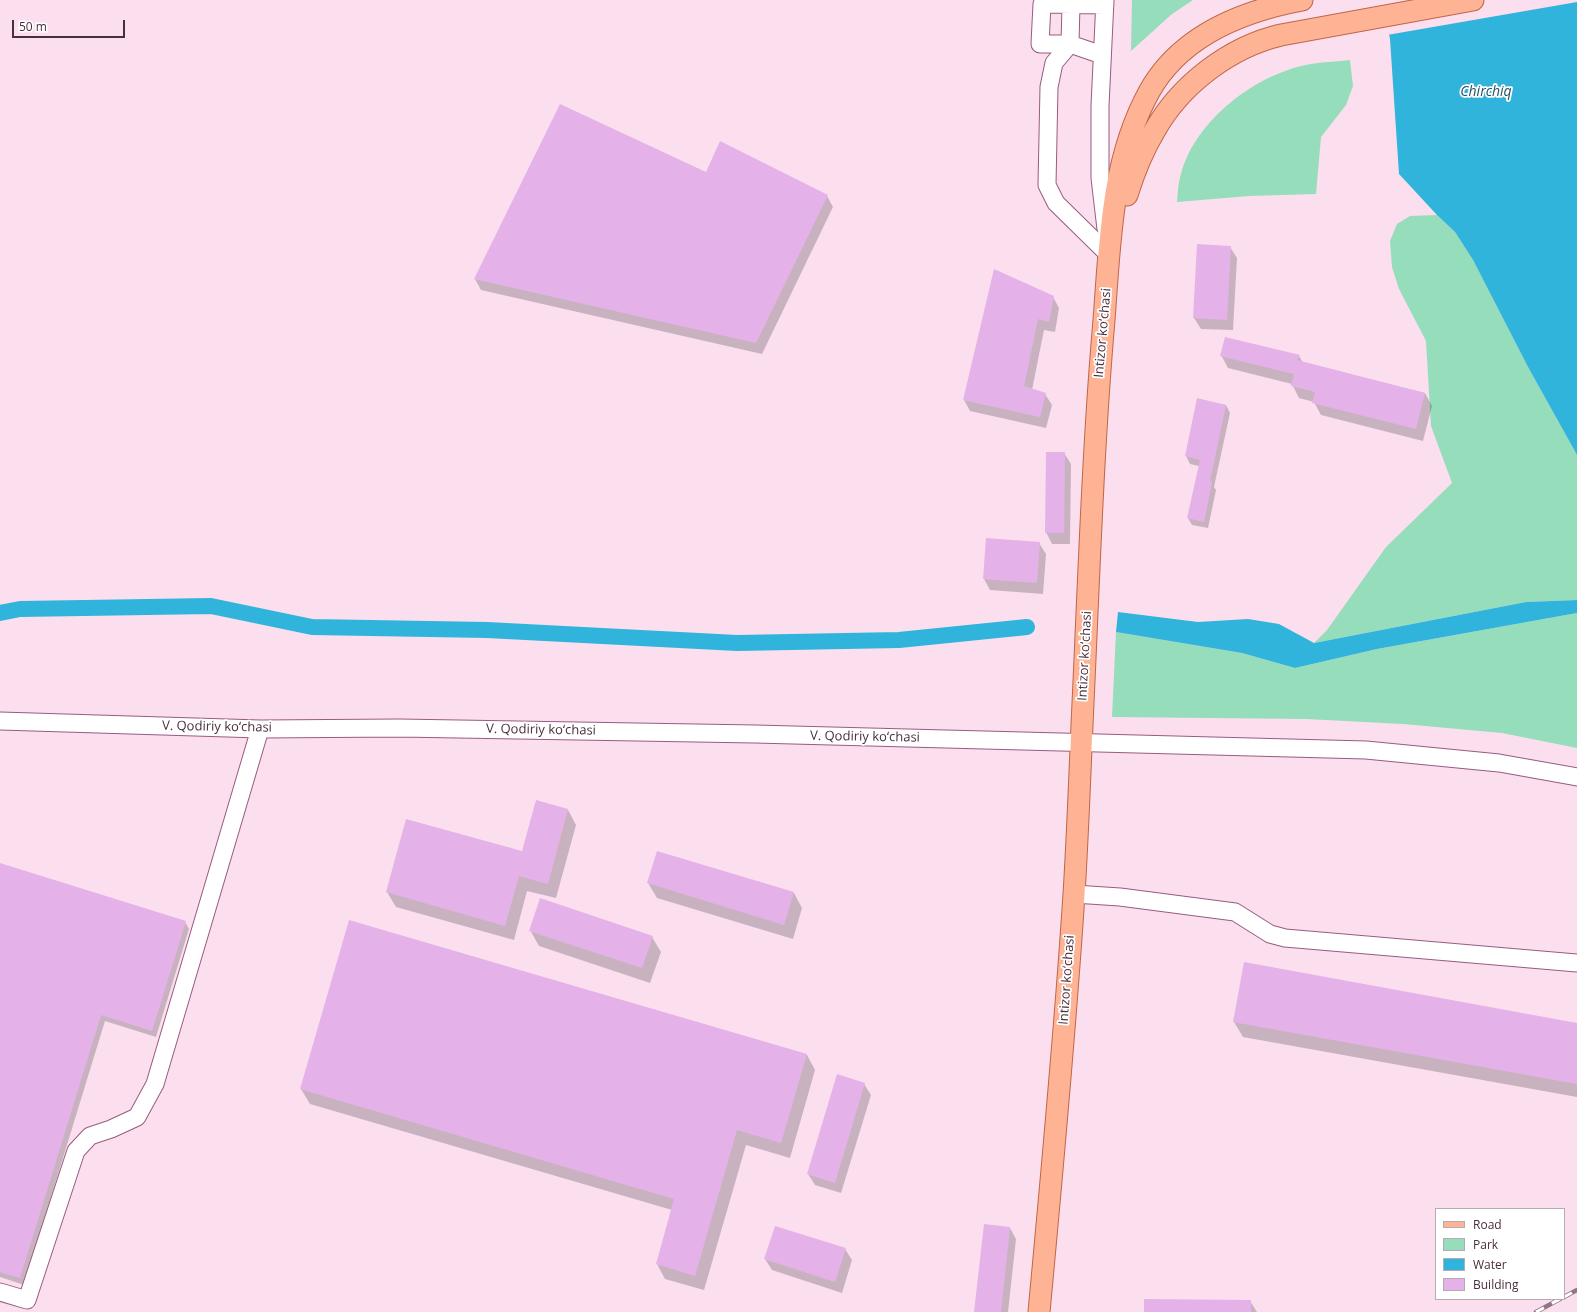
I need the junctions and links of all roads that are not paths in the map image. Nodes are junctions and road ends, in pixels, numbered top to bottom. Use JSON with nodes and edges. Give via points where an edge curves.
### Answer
{"nodes":[{"id":1,"x":1302,"y":0,"type":"edge"},
{"id":2,"x":1473,"y":0,"type":"edge"},
{"id":3,"x":1105,"y":3,"type":"edge"},
{"id":4,"x":1071,"y":4,"type":"junction"},
{"id":5,"x":1070,"y":44,"type":"junction"},
{"id":6,"x":1102,"y":55,"type":"junction"},
{"id":7,"x":1109,"y":255,"type":"junction"},
{"id":8,"x":0,"y":721,"type":"edge"},
{"id":9,"x":260,"y":729,"type":"junction"},
{"id":10,"x":1081,"y":741,"type":"junction"},
{"id":11,"x":1577,"y":777,"type":"edge"},
{"id":12,"x":1074,"y":894,"type":"junction"},
{"id":13,"x":1577,"y":963,"type":"edge"},
{"id":14,"x":0,"y":1292,"type":"edge"},
{"id":15,"x":1039,"y":1312,"type":"edge"}],
"edges":[{"from":1,"to":7,"type":"main road","via":[[1263,8],[1233,20],[1192,44],[1159,76],[1141,108],[1123,162]]},
{"from":2,"to":7,"type":"main road","via":[[1281,35],[1253,44],[1225,59],[1187,89],[1166,113],[1146,146],[1125,198]]},
{"from":3,"to":4,"type":"street"},
{"from":3,"to":6,"type":"street","name":"Intizor ko‘chasi"},
{"from":4,"to":5,"type":"street"},
{"from":4,"to":5,"type":"street","via":[[1042,4],[1040,44]]},
{"from":5,"to":6,"type":"street"},
{"from":5,"to":7,"type":"street","via":[[1054,63],[1049,88],[1047,185],[1056,203]]},
{"from":6,"to":7,"type":"street","name":"Intizor ko‘chasi","via":[[1100,178]]},
{"from":7,"to":10,"type":"main road","name":"Intizor ko‘chasi","via":[[1097,405]]},
{"from":8,"to":9,"type":"street","name":"V. Qodiriy ko‘chasi"},
{"from":9,"to":10,"type":"street","name":"V. Qodiriy ko‘chasi","via":[[407,728]]},
{"from":9,"to":14,"type":"street","via":[[155,1084],[137,1117],[90,1136],[76,1151],[27,1300]]},
{"from":10,"to":11,"type":"street","name":"V. Qodiriy ko‘chasi","via":[[1366,750],[1499,763]]},
{"from":10,"to":12,"type":"main road","name":"Intizor ko‘chasi"},
{"from":12,"to":13,"type":"street","via":[[1120,897],[1235,912],[1270,934],[1285,938]]},
{"from":12,"to":15,"type":"main road","name":"Intizor ko‘chasi"}]}
